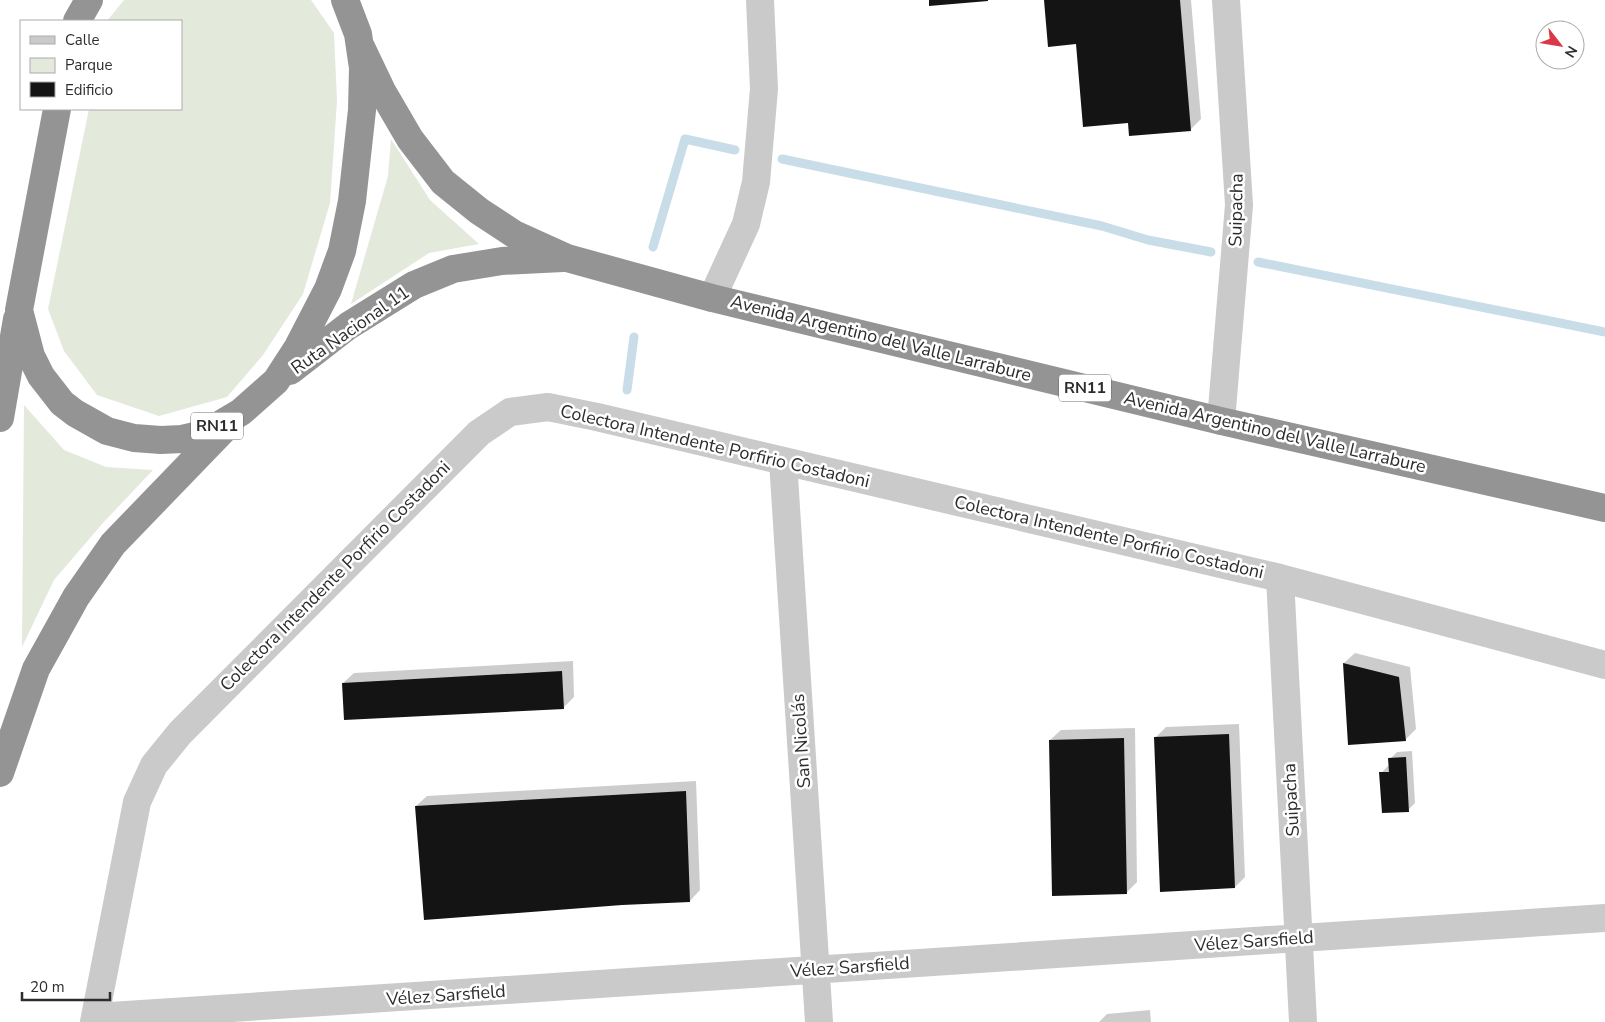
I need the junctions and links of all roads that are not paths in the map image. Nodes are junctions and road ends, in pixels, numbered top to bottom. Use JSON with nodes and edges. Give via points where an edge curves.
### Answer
{"nodes":[{"id":1,"x":89,"y":0,"type":"edge"},
{"id":2,"x":345,"y":0,"type":"edge"},
{"id":3,"x":760,"y":0,"type":"edge"},
{"id":4,"x":1226,"y":0,"type":"edge"},
{"id":5,"x":78,"y":20,"type":"edge"},
{"id":6,"x":361,"y":47,"type":"junction"},
{"id":7,"x":56,"y":110,"type":"edge"},
{"id":8,"x":567,"y":258,"type":"junction"},
{"id":9,"x":712,"y":298,"type":"junction"},
{"id":10,"x":19,"y":310,"type":"junction"},
{"id":11,"x":276,"y":381,"type":"junction"},
{"id":12,"x":241,"y":412,"type":"junction"},
{"id":13,"x":0,"y":418,"type":"edge"},
{"id":14,"x":1221,"y":421,"type":"junction"},
{"id":15,"x":784,"y":460,"type":"junction"},
{"id":16,"x":1605,"y":508,"type":"edge"},
{"id":17,"x":1280,"y":578,"type":"junction"},
{"id":18,"x":1605,"y":665,"type":"edge"},
{"id":19,"x":0,"y":773,"type":"edge"},
{"id":20,"x":1605,"y":918,"type":"edge"},
{"id":21,"x":1297,"y":938,"type":"junction"},
{"id":22,"x":816,"y":970,"type":"junction"},
{"id":23,"x":353,"y":1012,"type":"edge"},
{"id":24,"x":95,"y":1020,"type":"edge"},
{"id":25,"x":819,"y":1022,"type":"edge"},
{"id":26,"x":1303,"y":1022,"type":"edge"}],
"edges":[{"from":1,"to":5,"type":"highway"},
{"from":2,"to":6,"type":"highway","name":"Ruta Nacional 11","number":"RN11"},
{"from":3,"to":9,"type":"street","via":[[764,89],[756,182],[746,224]]},
{"from":4,"to":14,"type":"street","name":"Suipacha","via":[[1239,205]]},
{"from":6,"to":8,"type":"highway","name":"Ruta Nacional 11","number":"RN11","via":[[410,139],[443,182],[514,234]]},
{"from":6,"to":11,"type":"highway","name":"Ruta Nacional 11","number":"RN11","via":[[362,110],[352,201],[342,251],[328,288],[298,347]]},
{"from":7,"to":10,"type":"highway","name":"Ruta Nacional 11","number":"RN11"},
{"from":8,"to":9,"type":"highway","name":"Avenida Argentino del Valle Larrabure","number":"RN11"},
{"from":8,"to":11,"type":"highway","name":"Ruta Nacional 11","number":"RN11","via":[[502,261],[453,269],[414,285],[348,326]]},
{"from":9,"to":14,"type":"highway","name":"Avenida Argentino del Valle Larrabure","number":"RN11"},
{"from":10,"to":12,"type":"highway","name":"Ruta Nacional 11","number":"RN11","via":[[31,356],[41,376],[62,403],[107,431],[134,438],[182,439],[204,434]]},
{"from":10,"to":13,"type":"highway","number":"RN11"},
{"from":11,"to":12,"type":"highway","name":"Ruta Nacional 11","number":"RN11"},
{"from":12,"to":19,"type":"highway","number":"RN11","via":[[113,544],[76,597],[36,669]]},
{"from":14,"to":16,"type":"highway","name":"Avenida Argentino del Valle Larrabure","number":"RN11"},
{"from":15,"to":17,"type":"street","name":"Colectora Intendente Porfirio Costadoni"},
{"from":15,"to":22,"type":"street","name":"San Nicolás"},
{"from":15,"to":24,"type":"street","name":"Colectora Intendente Porfirio Costadoni","via":[[548,407],[510,412],[479,433],[186,726],[154,765],[137,802]]},
{"from":17,"to":18,"type":"street","name":"Colectora Intendente Porfirio Costadoni"},
{"from":17,"to":21,"type":"street","name":"Suipacha"},
{"from":20,"to":21,"type":"street","name":"Vélez Sarsfield"},
{"from":21,"to":22,"type":"street","name":"Vélez Sarsfield"},
{"from":21,"to":26,"type":"street","name":"Suipacha"},
{"from":22,"to":23,"type":"street","name":"Vélez Sarsfield"},
{"from":22,"to":25,"type":"street","name":"San Nicolás"},
{"from":23,"to":24,"type":"street","name":"Vélez Sarsfield"}]}
